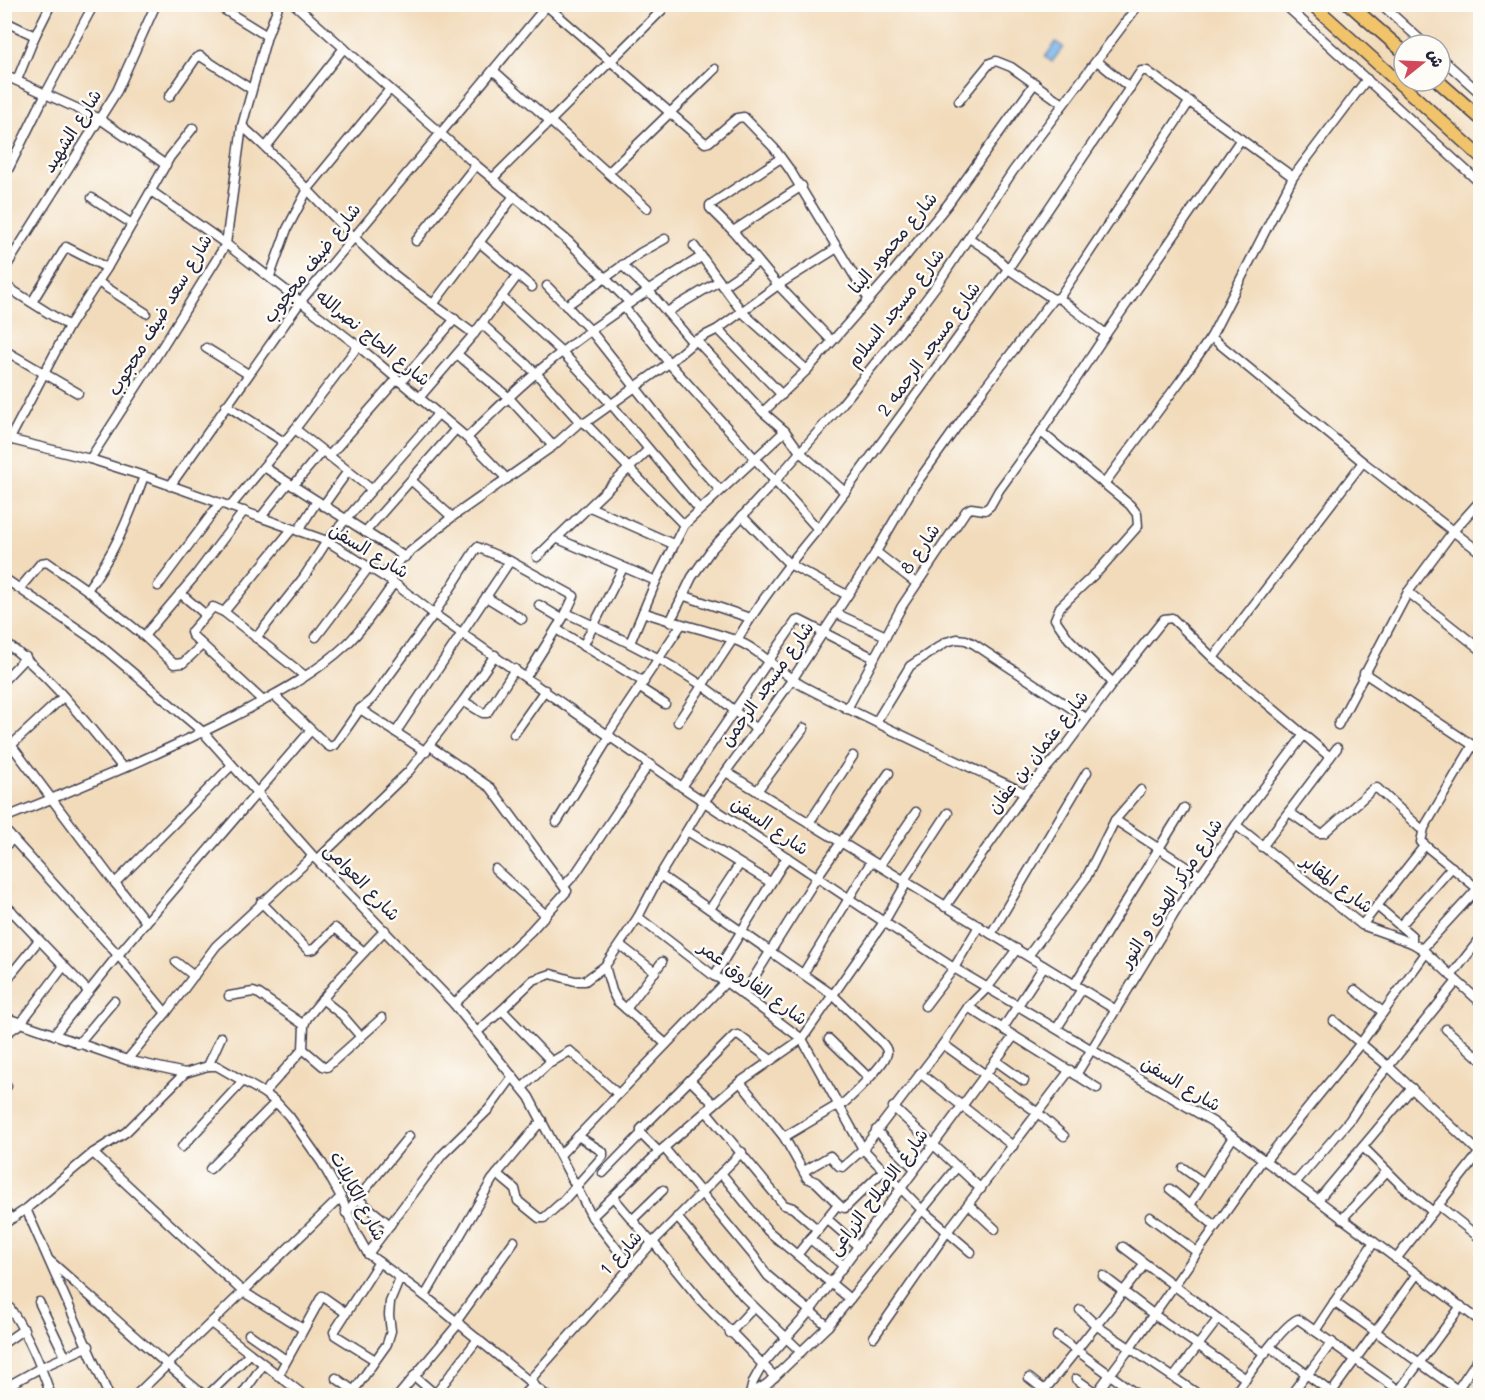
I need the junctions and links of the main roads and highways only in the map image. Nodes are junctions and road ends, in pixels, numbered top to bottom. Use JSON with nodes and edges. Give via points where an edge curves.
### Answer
{"nodes":[{"id":1,"x":1312,"y":4,"type":"edge"},
{"id":2,"x":1349,"y":4,"type":"edge"},
{"id":3,"x":1392,"y":42,"type":"edge"},
{"id":4,"x":1451,"y":93,"type":"edge"},
{"id":5,"x":1480,"y":118,"type":"edge"},
{"id":6,"x":1480,"y":156,"type":"edge"}],
"edges":[{"from":1,"to":6,"type":"highway"},
{"from":2,"to":3,"type":"highway"},
{"from":4,"to":5,"type":"highway"}]}
